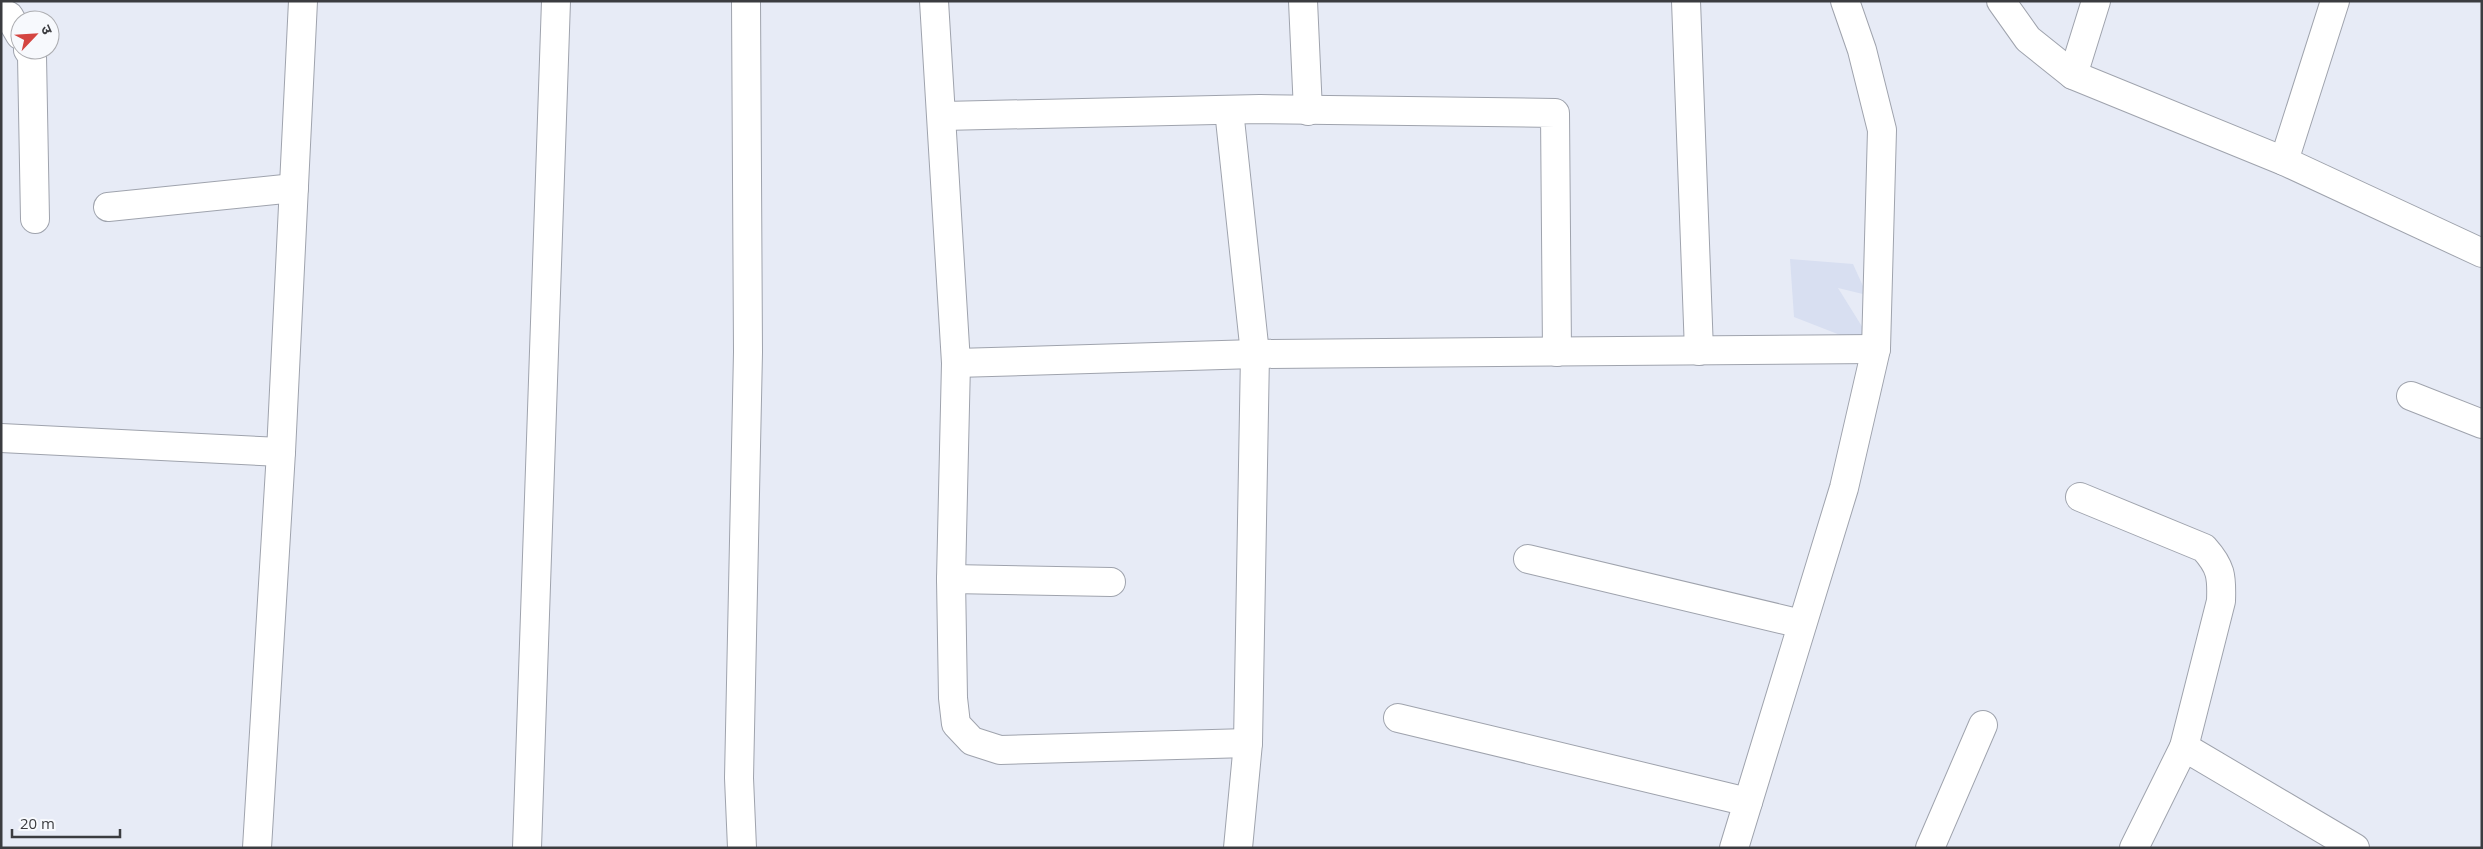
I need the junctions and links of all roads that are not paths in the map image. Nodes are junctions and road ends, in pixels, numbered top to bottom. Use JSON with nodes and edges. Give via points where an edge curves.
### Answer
{"nodes":[{"id":1,"x":303,"y":1,"type":"edge"},
{"id":2,"x":556,"y":1,"type":"edge"},
{"id":3,"x":746,"y":1,"type":"edge"},
{"id":4,"x":934,"y":1,"type":"edge"},
{"id":5,"x":1303,"y":1,"type":"edge"},
{"id":6,"x":1686,"y":1,"type":"edge"},
{"id":7,"x":1845,"y":1,"type":"edge"},
{"id":8,"x":2001,"y":1,"type":"edge"},
{"id":9,"x":2096,"y":1,"type":"edge"},
{"id":10,"x":2335,"y":1,"type":"edge"},
{"id":11,"x":32,"y":60,"type":"edge"},
{"id":12,"x":2073,"y":75,"type":"junction"},
{"id":13,"x":1229,"y":110,"type":"junction"},
{"id":14,"x":1308,"y":111,"type":"junction"},
{"id":15,"x":942,"y":116,"type":"junction"},
{"id":16,"x":2284,"y":161,"type":"junction"},
{"id":17,"x":294,"y":188,"type":"junction"},
{"id":18,"x":108,"y":207,"type":"dead end"},
{"id":19,"x":35,"y":219,"type":"dead end"},
{"id":20,"x":2482,"y":252,"type":"edge"},
{"id":21,"x":1876,"y":349,"type":"junction"},
{"id":22,"x":1699,"y":350,"type":"junction"},
{"id":23,"x":1557,"y":352,"type":"junction"},
{"id":24,"x":1255,"y":354,"type":"junction"},
{"id":25,"x":956,"y":363,"type":"junction"},
{"id":26,"x":2411,"y":396,"type":"dead end"},
{"id":27,"x":2482,"y":424,"type":"edge"},
{"id":28,"x":1,"y":438,"type":"edge"},
{"id":29,"x":282,"y":452,"type":"junction"},
{"id":30,"x":2080,"y":497,"type":"dead end"},
{"id":31,"x":1528,"y":559,"type":"dead end"},
{"id":32,"x":951,"y":578,"type":"junction"},
{"id":33,"x":1111,"y":582,"type":"dead end"},
{"id":34,"x":1802,"y":624,"type":"junction"},
{"id":35,"x":1398,"y":718,"type":"dead end"},
{"id":36,"x":1983,"y":725,"type":"dead end"},
{"id":37,"x":1248,"y":743,"type":"junction"},
{"id":38,"x":2184,"y":747,"type":"junction"},
{"id":39,"x":1748,"y":802,"type":"junction"},
{"id":40,"x":257,"y":848,"type":"edge"},
{"id":41,"x":527,"y":848,"type":"edge"},
{"id":42,"x":742,"y":848,"type":"edge"},
{"id":43,"x":1238,"y":848,"type":"edge"},
{"id":44,"x":1734,"y":848,"type":"edge"},
{"id":45,"x":1930,"y":848,"type":"edge"},
{"id":46,"x":2134,"y":848,"type":"edge"},
{"id":47,"x":2355,"y":848,"type":"edge"}],
"edges":[{"from":1,"to":17,"type":"street"},
{"from":2,"to":41,"type":"street"},
{"from":3,"to":42,"type":"street","via":[[748,352],[739,778]]},
{"from":4,"to":15,"type":"street"},
{"from":5,"to":14,"type":"street"},
{"from":6,"to":22,"type":"street"},
{"from":7,"to":21,"type":"street","via":[[1862,50],[1882,130]]},
{"from":8,"to":12,"type":"street","via":[[2028,39]]},
{"from":9,"to":12,"type":"street"},
{"from":10,"to":16,"type":"street"},
{"from":11,"to":19,"type":"street"},
{"from":12,"to":16,"type":"street"},
{"from":13,"to":14,"type":"street"},
{"from":13,"to":15,"type":"street"},
{"from":13,"to":24,"type":"street"},
{"from":14,"to":23,"type":"street","via":[[1555,113]]},
{"from":15,"to":25,"type":"street"},
{"from":16,"to":20,"type":"street"},
{"from":17,"to":18,"type":"street"},
{"from":17,"to":29,"type":"street"},
{"from":21,"to":22,"type":"street"},
{"from":21,"to":34,"type":"street","via":[[1844,488]]},
{"from":22,"to":23,"type":"street"},
{"from":23,"to":24,"type":"street"},
{"from":24,"to":25,"type":"street"},
{"from":24,"to":37,"type":"street"},
{"from":25,"to":32,"type":"street"},
{"from":26,"to":27,"type":"street"},
{"from":28,"to":29,"type":"street"},
{"from":29,"to":40,"type":"street"},
{"from":30,"to":38,"type":"street","via":[[2204,548],[2216,561],[2222,579],[2221,601]]},
{"from":31,"to":34,"type":"street"},
{"from":32,"to":33,"type":"street"},
{"from":32,"to":37,"type":"street","via":[[956,724],[972,741],[1000,750]]},
{"from":34,"to":39,"type":"street"},
{"from":35,"to":39,"type":"street"},
{"from":36,"to":45,"type":"street"},
{"from":37,"to":43,"type":"street"},
{"from":38,"to":46,"type":"street"},
{"from":38,"to":47,"type":"street"},
{"from":39,"to":44,"type":"street"}]}
